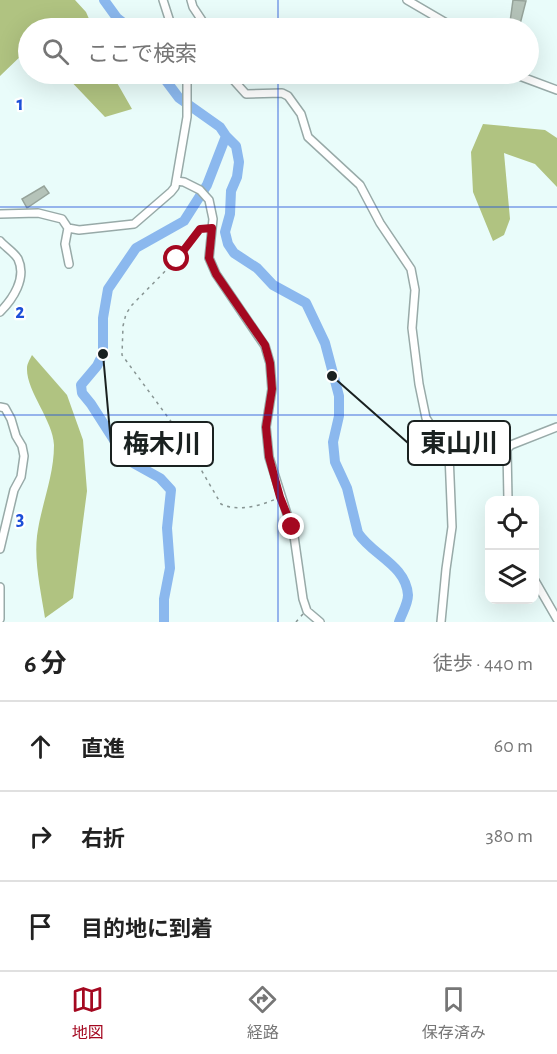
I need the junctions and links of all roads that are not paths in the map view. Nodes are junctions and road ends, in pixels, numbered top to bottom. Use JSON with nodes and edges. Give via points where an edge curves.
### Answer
{"nodes":[{"id":1,"x":163,"y":0,"type":"edge"},
{"id":2,"x":191,"y":0,"type":"edge"},
{"id":3,"x":407,"y":0,"type":"edge"},
{"id":4,"x":169,"y":18,"type":"edge"},
{"id":5,"x":200,"y":18,"type":"edge"},
{"id":6,"x":438,"y":18,"type":"edge"},
{"id":7,"x":539,"y":83,"type":"edge"},
{"id":8,"x":187,"y":84,"type":"edge"},
{"id":9,"x":237,"y":84,"type":"edge"},
{"id":10,"x":557,"y":90,"type":"edge"},
{"id":11,"x":176,"y":181,"type":"junction"},
{"id":12,"x":0,"y":214,"type":"edge"},
{"id":13,"x":68,"y":228,"type":"junction"},
{"id":14,"x":0,"y":242,"type":"edge"},
{"id":15,"x":69,"y":264,"type":"dead end"},
{"id":16,"x":0,"y":312,"type":"edge"},
{"id":17,"x":0,"y":407,"type":"edge"},
{"id":18,"x":557,"y":427,"type":"edge"},
{"id":19,"x":507,"y":449,"type":"junction"},
{"id":20,"x":449,"y":454,"type":"junction"},
{"id":21,"x":508,"y":496,"type":"edge"},
{"id":22,"x":0,"y":549,"type":"edge"},
{"id":23,"x":0,"y":587,"type":"edge"},
{"id":24,"x":539,"y":588,"type":"edge"},
{"id":25,"x":0,"y":619,"type":"edge"},
{"id":26,"x":557,"y":619,"type":"edge"},
{"id":27,"x":320,"y":622,"type":"edge"},
{"id":28,"x":441,"y":622,"type":"edge"}],
"edges":[{"from":1,"to":4,"type":"street"},
{"from":2,"to":5,"type":"street"},
{"from":3,"to":6,"type":"street"},
{"from":7,"to":10,"type":"street"},
{"from":8,"to":11,"type":"street","via":[[187,117]]},
{"from":9,"to":20,"type":"street","via":[[246,94],[282,93],[294,103],[308,136],[360,185],[411,269],[415,290],[412,328],[419,384],[426,418]]},
{"from":11,"to":13,"type":"street","via":[[171,192],[134,224]]},
{"from":11,"to":27,"type":"street","via":[[200,190],[209,200],[209,258],[265,345],[272,389],[266,427],[269,457],[294,536],[303,599],[307,610]]},
{"from":12,"to":13,"type":"street","via":[[38,213],[62,219]]},
{"from":13,"to":15,"type":"street","via":[[65,244]]},
{"from":14,"to":16,"type":"street","via":[[17,257],[21,269],[15,295]]},
{"from":17,"to":22,"type":"street","via":[[5,408],[11,419],[24,456]]},
{"from":18,"to":19,"type":"street"},
{"from":19,"to":20,"type":"street"},
{"from":19,"to":21,"type":"street"},
{"from":20,"to":28,"type":"street","via":[[452,527]]},
{"from":23,"to":25,"type":"street"},
{"from":24,"to":26,"type":"street"}]}
